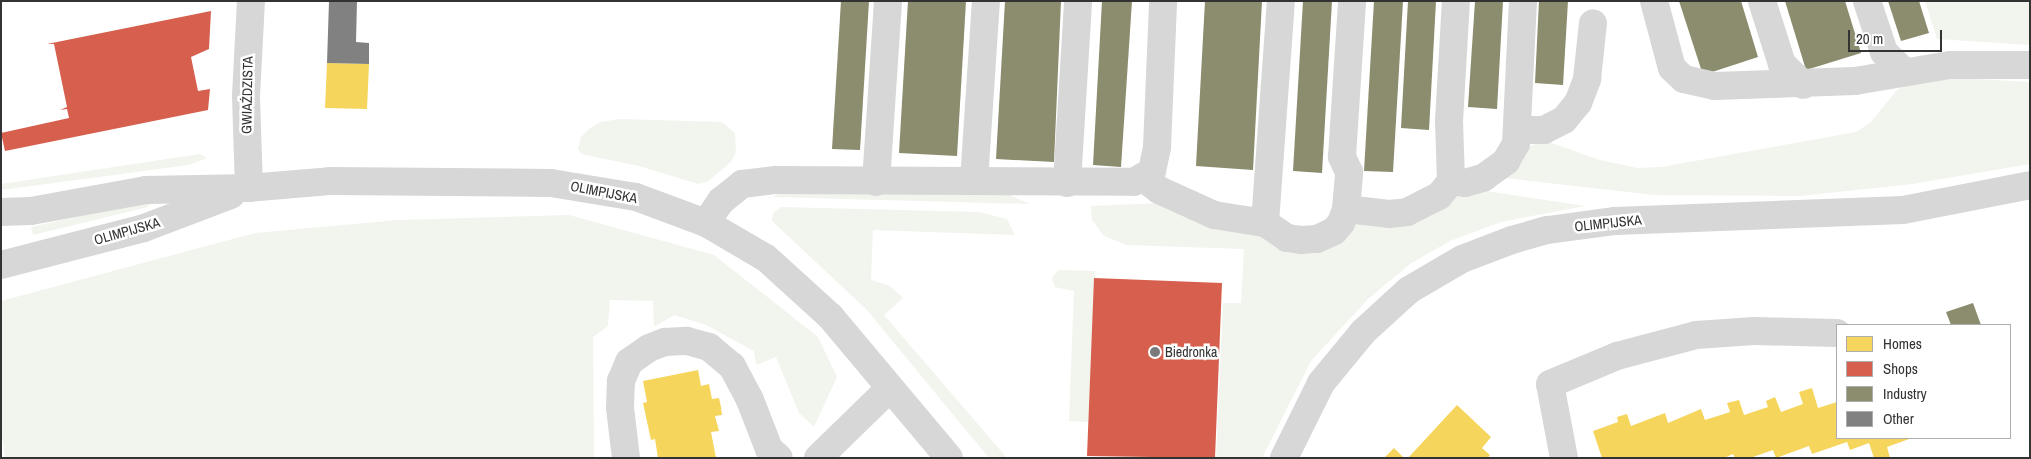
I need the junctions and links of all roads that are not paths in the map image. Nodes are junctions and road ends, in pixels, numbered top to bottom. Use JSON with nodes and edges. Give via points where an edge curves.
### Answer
{"nodes":[{"id":1,"x":251,"y":1,"type":"edge"},
{"id":2,"x":888,"y":1,"type":"edge"},
{"id":3,"x":986,"y":1,"type":"edge"},
{"id":4,"x":1078,"y":1,"type":"edge"},
{"id":5,"x":1163,"y":1,"type":"edge"},
{"id":6,"x":1280,"y":1,"type":"edge"},
{"id":7,"x":1352,"y":1,"type":"edge"},
{"id":8,"x":1456,"y":1,"type":"edge"},
{"id":9,"x":1523,"y":1,"type":"edge"},
{"id":10,"x":1654,"y":1,"type":"edge"},
{"id":11,"x":1762,"y":1,"type":"edge"},
{"id":12,"x":1867,"y":1,"type":"edge"},
{"id":13,"x":1593,"y":23,"type":"dead end"},
{"id":14,"x":2030,"y":65,"type":"edge"},
{"id":15,"x":1904,"y":71,"type":"junction"},
{"id":16,"x":1804,"y":84,"type":"junction"},
{"id":17,"x":1519,"y":130,"type":"junction"},
{"id":18,"x":1142,"y":177,"type":"junction"},
{"id":19,"x":974,"y":181,"type":"junction"},
{"id":20,"x":1451,"y":181,"type":"junction"},
{"id":21,"x":876,"y":182,"type":"junction"},
{"id":22,"x":1067,"y":183,"type":"junction"},
{"id":23,"x":2030,"y":185,"type":"edge"},
{"id":24,"x":249,"y":188,"type":"junction"},
{"id":25,"x":1346,"y":209,"type":"junction"},
{"id":26,"x":1,"y":212,"type":"edge"},
{"id":27,"x":706,"y":223,"type":"junction"},
{"id":28,"x":1266,"y":223,"type":"junction"},
{"id":29,"x":1,"y":265,"type":"edge"},
{"id":30,"x":1836,"y":332,"type":"edge"},
{"id":31,"x":890,"y":388,"type":"junction"},
{"id":32,"x":626,"y":458,"type":"edge"},
{"id":33,"x":780,"y":458,"type":"edge"},
{"id":34,"x":818,"y":458,"type":"edge"},
{"id":35,"x":949,"y":458,"type":"edge"},
{"id":36,"x":1284,"y":458,"type":"edge"},
{"id":37,"x":1564,"y":458,"type":"edge"}],
"edges":[{"from":1,"to":24,"type":"street","name":"GWIAŹDZISTA","via":[[246,104]]},
{"from":2,"to":21,"type":"street"},
{"from":3,"to":19,"type":"street"},
{"from":4,"to":22,"type":"street"},
{"from":5,"to":18,"type":"street","via":[[1157,147],[1152,171]]},
{"from":6,"to":28,"type":"street"},
{"from":7,"to":25,"type":"street","via":[[1342,157],[1349,172]]},
{"from":8,"to":20,"type":"street","via":[[1449,121]]},
{"from":9,"to":17,"type":"street"},
{"from":10,"to":16,"type":"street","via":[[1672,68],[1684,79],[1714,86]]},
{"from":11,"to":16,"type":"street","via":[[1782,64]]},
{"from":12,"to":15,"type":"street","via":[[1884,52]]},
{"from":13,"to":17,"type":"street","via":[[1587,79],[1578,103],[1564,120],[1544,130]]},
{"from":14,"to":15,"type":"street","via":[[1950,65]]},
{"from":15,"to":16,"type":"street","via":[[1855,81]]},
{"from":17,"to":20,"type":"street","via":[[1516,144],[1496,171],[1474,181]]},
{"from":18,"to":22,"type":"street","via":[[1134,182]]},
{"from":18,"to":28,"type":"street","via":[[1160,190],[1214,215]]},
{"from":19,"to":21,"type":"street"},
{"from":19,"to":22,"type":"street"},
{"from":20,"to":25,"type":"street","via":[[1439,196],[1407,212],[1389,214]]},
{"from":21,"to":27,"type":"street","via":[[776,180],[742,184],[721,202]]},
{"from":23,"to":36,"type":"street","name":"OLIMPIJSKA","via":[[1903,210],[1614,221],[1548,230],[1512,240],[1462,259],[1409,290],[1363,332],[1321,383]]},
{"from":24,"to":26,"type":"street","name":"OLIMPIJSKA","via":[[146,190],[32,211]]},
{"from":24,"to":27,"type":"street","name":"OLIMPIJSKA","via":[[330,181],[551,183],[636,197]]},
{"from":24,"to":29,"type":"street","name":"OLIMPIJSKA","via":[[144,228]]},
{"from":25,"to":28,"type":"street","via":[[1334,231],[1317,239],[1287,238]]},
{"from":27,"to":31,"type":"street","name":"OLIMPIJSKA","via":[[766,258],[830,316]]},
{"from":30,"to":37,"type":"street","via":[[1754,331],[1696,335],[1616,356],[1550,384]]},
{"from":31,"to":34,"type":"street"},
{"from":31,"to":35,"type":"street","name":"OLIMPIJSKA"},
{"from":32,"to":33,"type":"street","via":[[620,381],[629,362],[649,348],[665,342],[687,341],[708,347],[732,366],[750,400],[769,449]]}]}
